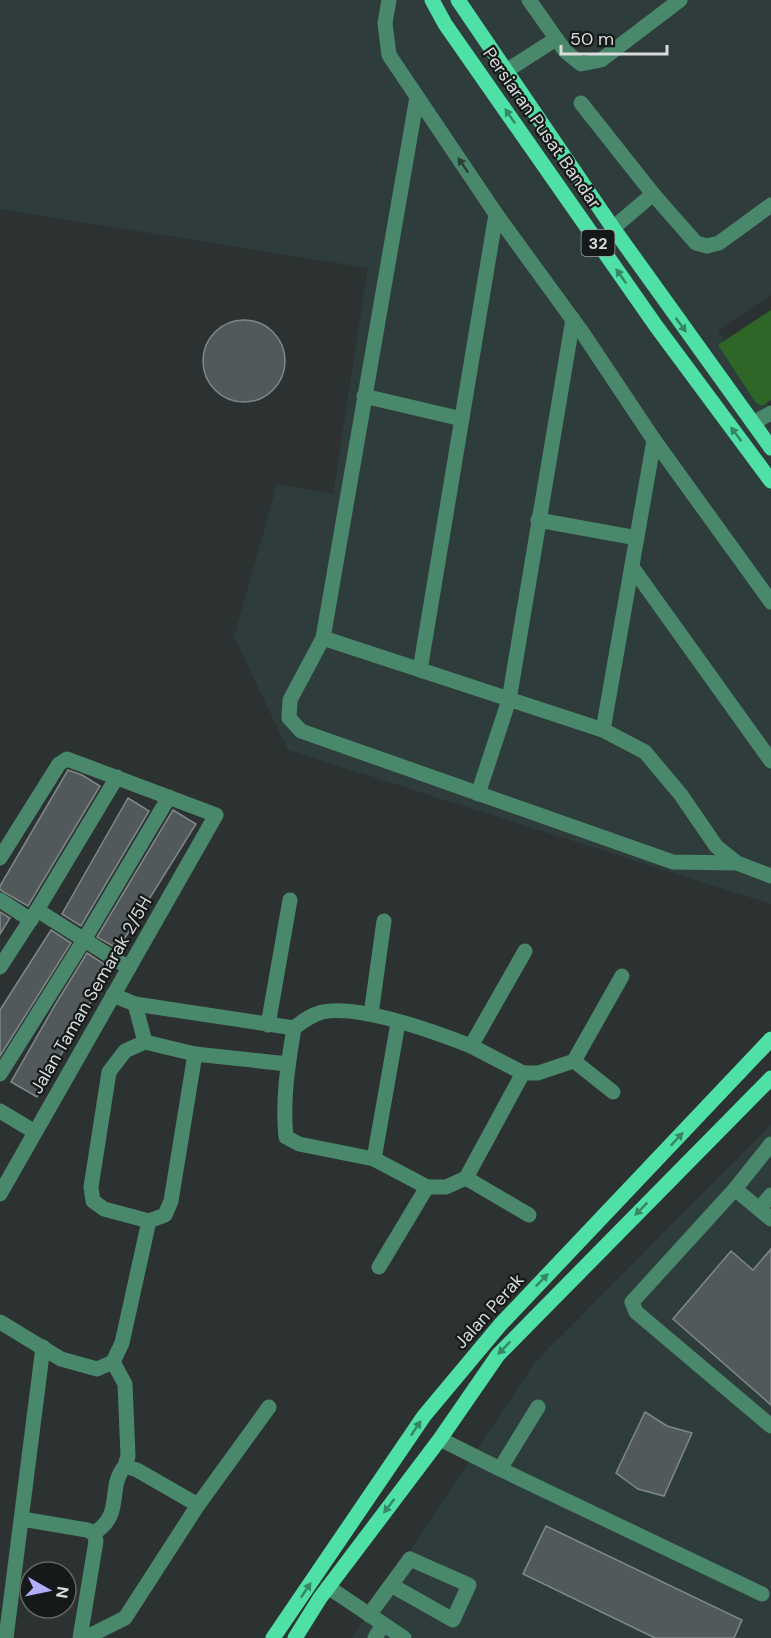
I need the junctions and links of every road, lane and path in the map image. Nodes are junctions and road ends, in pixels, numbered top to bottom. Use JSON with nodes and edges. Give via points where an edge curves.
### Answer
{"nodes":[{"id":1,"x":389,"y":0,"type":"edge"},
{"id":2,"x":432,"y":0,"type":"edge"},
{"id":3,"x":458,"y":0,"type":"edge"},
{"id":4,"x":530,"y":0,"type":"edge"},
{"id":5,"x":680,"y":0,"type":"edge"},
{"id":6,"x":556,"y":39,"type":"junction"},
{"id":7,"x":506,"y":71,"type":"junction"},
{"id":8,"x":417,"y":96,"type":"junction"},
{"id":9,"x":581,"y":103,"type":"dead end"},
{"id":10,"x":653,"y":194,"type":"junction"},
{"id":11,"x":771,"y":206,"type":"edge"},
{"id":12,"x":496,"y":214,"type":"junction"},
{"id":13,"x":613,"y":228,"type":"junction"},
{"id":14,"x":573,"y":319,"type":"junction"},
{"id":15,"x":364,"y":396,"type":"junction"},
{"id":16,"x":771,"y":413,"type":"edge"},
{"id":17,"x":462,"y":419,"type":"junction"},
{"id":18,"x":753,"y":423,"type":"junction"},
{"id":19,"x":654,"y":440,"type":"junction"},
{"id":20,"x":771,"y":448,"type":"edge"},
{"id":21,"x":771,"y":481,"type":"edge"},
{"id":22,"x":538,"y":520,"type":"junction"},
{"id":23,"x":637,"y":538,"type":"junction"},
{"id":24,"x":632,"y":567,"type":"junction"},
{"id":25,"x":771,"y":602,"type":"edge"},
{"id":26,"x":323,"y":638,"type":"junction"},
{"id":27,"x":420,"y":670,"type":"junction"},
{"id":28,"x":509,"y":700,"type":"junction"},
{"id":29,"x":603,"y":730,"type":"junction"},
{"id":30,"x":771,"y":762,"type":"edge"},
{"id":31,"x":117,"y":777,"type":"junction"},
{"id":32,"x":478,"y":794,"type":"junction"},
{"id":33,"x":169,"y":797,"type":"junction"},
{"id":34,"x":0,"y":858,"type":"edge"},
{"id":35,"x":737,"y":863,"type":"junction"},
{"id":36,"x":771,"y":876,"type":"edge"},
{"id":37,"x":0,"y":900,"type":"edge"},
{"id":38,"x":290,"y":900,"type":"dead end"},
{"id":39,"x":34,"y":915,"type":"junction"},
{"id":40,"x":384,"y":921,"type":"dead end"},
{"id":41,"x":84,"y":940,"type":"junction"},
{"id":42,"x":525,"y":951,"type":"dead end"},
{"id":43,"x":0,"y":967,"type":"edge"},
{"id":44,"x":129,"y":968,"type":"junction"},
{"id":45,"x":622,"y":976,"type":"dead end"},
{"id":46,"x":113,"y":995,"type":"junction"},
{"id":47,"x":135,"y":1004,"type":"junction"},
{"id":48,"x":371,"y":1014,"type":"junction"},
{"id":49,"x":398,"y":1023,"type":"junction"},
{"id":50,"x":268,"y":1024,"type":"junction"},
{"id":51,"x":294,"y":1028,"type":"junction"},
{"id":52,"x":144,"y":1042,"type":"junction"},
{"id":53,"x":769,"y":1045,"type":"edge"},
{"id":54,"x":471,"y":1046,"type":"junction"},
{"id":55,"x":195,"y":1053,"type":"junction"},
{"id":56,"x":574,"y":1062,"type":"junction"},
{"id":57,"x":288,"y":1064,"type":"junction"},
{"id":58,"x":523,"y":1073,"type":"junction"},
{"id":59,"x":0,"y":1074,"type":"edge"},
{"id":60,"x":771,"y":1078,"type":"edge"},
{"id":61,"x":614,"y":1092,"type":"dead end"},
{"id":62,"x":0,"y":1111,"type":"edge"},
{"id":63,"x":35,"y":1132,"type":"junction"},
{"id":64,"x":771,"y":1144,"type":"edge"},
{"id":65,"x":374,"y":1159,"type":"junction"},
{"id":66,"x":466,"y":1178,"type":"junction"},
{"id":67,"x":428,"y":1187,"type":"junction"},
{"id":68,"x":735,"y":1189,"type":"junction"},
{"id":69,"x":0,"y":1194,"type":"edge"},
{"id":70,"x":771,"y":1195,"type":"edge"},
{"id":71,"x":759,"y":1209,"type":"junction"},
{"id":72,"x":529,"y":1215,"type":"dead end"},
{"id":73,"x":771,"y":1220,"type":"edge"},
{"id":74,"x":149,"y":1221,"type":"junction"},
{"id":75,"x":379,"y":1267,"type":"dead end"},
{"id":76,"x":0,"y":1322,"type":"edge"},
{"id":77,"x":43,"y":1347,"type":"junction"},
{"id":78,"x":113,"y":1362,"type":"junction"},
{"id":79,"x":269,"y":1407,"type":"dead end"},
{"id":80,"x":538,"y":1407,"type":"dead end"},
{"id":81,"x":771,"y":1426,"type":"edge"},
{"id":82,"x":440,"y":1439,"type":"junction"},
{"id":83,"x":125,"y":1466,"type":"junction"},
{"id":84,"x":500,"y":1469,"type":"junction"},
{"id":85,"x":198,"y":1505,"type":"junction"},
{"id":86,"x":22,"y":1519,"type":"junction"},
{"id":87,"x":94,"y":1533,"type":"junction"},
{"id":88,"x":391,"y":1585,"type":"junction"},
{"id":89,"x":328,"y":1587,"type":"junction"},
{"id":90,"x":762,"y":1594,"type":"dead end"},
{"id":91,"x":369,"y":1614,"type":"junction"},
{"id":92,"x":383,"y":1624,"type":"junction"},
{"id":93,"x":6,"y":1638,"type":"edge"},
{"id":94,"x":83,"y":1638,"type":"edge"},
{"id":95,"x":273,"y":1638,"type":"edge"},
{"id":96,"x":295,"y":1638,"type":"edge"},
{"id":97,"x":375,"y":1638,"type":"edge"},
{"id":98,"x":404,"y":1638,"type":"edge"}],
"edges":[{"from":1,"to":8,"type":"street","via":[[385,23],[389,55]]},
{"from":21,"to":2,"type":"main road","name":"Persiaran Pusat Bandar","number":"32","one_way":true,"via":[[656,326]]},
{"from":3,"to":7,"type":"main road","name":"Persiaran Pusat Bandar","number":"32"},
{"from":4,"to":6,"type":"street"},
{"from":5,"to":6,"type":"street","via":[[601,60],[581,64]]},
{"from":6,"to":7,"type":"street"},
{"from":7,"to":13,"type":"main road","name":"Persiaran Pusat Bandar","number":"32"},
{"from":12,"to":8,"type":"street","one_way":true},
{"from":8,"to":15,"type":"street"},
{"from":9,"to":10,"type":"street"},
{"from":10,"to":11,"type":"street","via":[[696,243],[707,246],[719,243]]},
{"from":10,"to":13,"type":"street"},
{"from":12,"to":14,"type":"street"},
{"from":12,"to":17,"type":"street"},
{"from":13,"to":18,"type":"main road","name":"Persiaran Pusat Bandar","number":"32","one_way":true},
{"from":14,"to":19,"type":"street"},
{"from":14,"to":22,"type":"street"},
{"from":15,"to":17,"type":"street"},
{"from":15,"to":26,"type":"street"},
{"from":16,"to":18,"type":"street"},
{"from":17,"to":27,"type":"street"},
{"from":18,"to":20,"type":"main road","name":"Persiaran Pusat Bandar","number":"32"},
{"from":19,"to":23,"type":"street"},
{"from":19,"to":25,"type":"street"},
{"from":22,"to":23,"type":"street"},
{"from":22,"to":28,"type":"street"},
{"from":23,"to":24,"type":"street"},
{"from":24,"to":29,"type":"street"},
{"from":24,"to":30,"type":"street"},
{"from":26,"to":27,"type":"street"},
{"from":26,"to":32,"type":"street","via":[[290,700],[289,718],[301,731]]},
{"from":27,"to":28,"type":"street"},
{"from":28,"to":29,"type":"street"},
{"from":28,"to":32,"type":"street"},
{"from":29,"to":35,"type":"street","via":[[645,752],[716,846]]},
{"from":31,"to":33,"type":"street"},
{"from":31,"to":34,"type":"street","via":[[67,759],[62,761]]},
{"from":31,"to":39,"type":"street"},
{"from":32,"to":35,"type":"street","via":[[673,862]]},
{"from":33,"to":41,"type":"street"},
{"from":33,"to":44,"type":"street","name":"Jalan Taman Semarak 2/5H","via":[[216,815]]},
{"from":35,"to":36,"type":"street"},
{"from":37,"to":39,"type":"street"},
{"from":38,"to":50,"type":"street"},
{"from":39,"to":41,"type":"street"},
{"from":39,"to":43,"type":"street"},
{"from":40,"to":48,"type":"street"},
{"from":41,"to":44,"type":"street"},
{"from":41,"to":59,"type":"street"},
{"from":42,"to":54,"type":"street"},
{"from":44,"to":46,"type":"street","name":"Jalan Taman Semarak 2/5H"},
{"from":45,"to":56,"type":"street"},
{"from":46,"to":47,"type":"street"},
{"from":46,"to":63,"type":"street","name":"Jalan Taman Semarak 2/5H"},
{"from":47,"to":50,"type":"street"},
{"from":47,"to":52,"type":"street"},
{"from":48,"to":49,"type":"street"},
{"from":48,"to":51,"type":"street","via":[[324,1012],[308,1017]]},
{"from":49,"to":54,"type":"street"},
{"from":49,"to":65,"type":"street"},
{"from":50,"to":51,"type":"street"},
{"from":51,"to":57,"type":"street"},
{"from":52,"to":55,"type":"street"},
{"from":52,"to":74,"type":"street","via":[[125,1051],[109,1072],[90,1187],[93,1201],[104,1209]]},
{"from":95,"to":53,"type":"main road","name":"Jalan Perak","one_way":true,"via":[[424,1416],[500,1325]]},
{"from":54,"to":58,"type":"street"},
{"from":55,"to":57,"type":"street"},
{"from":55,"to":74,"type":"street","via":[[171,1201],[165,1215]]},
{"from":56,"to":58,"type":"street","via":[[538,1073]]},
{"from":56,"to":61,"type":"street"},
{"from":57,"to":65,"type":"street","via":[[286,1137],[299,1144]]},
{"from":58,"to":66,"type":"street"},
{"from":60,"to":82,"type":"main road","name":"Jalan Perak","one_way":true,"via":[[498,1355]]},
{"from":62,"to":63,"type":"street"},
{"from":63,"to":69,"type":"street","name":"Jalan Taman Semarak 2/5H"},
{"from":64,"to":68,"type":"street"},
{"from":65,"to":67,"type":"street"},
{"from":66,"to":67,"type":"street","via":[[446,1187]]},
{"from":66,"to":72,"type":"street"},
{"from":67,"to":75,"type":"street"},
{"from":68,"to":71,"type":"street"},
{"from":68,"to":81,"type":"street","via":[[632,1302],[636,1312]]},
{"from":70,"to":71,"type":"street"},
{"from":71,"to":73,"type":"street"},
{"from":74,"to":78,"type":"street","via":[[122,1343]]},
{"from":76,"to":77,"type":"street"},
{"from":77,"to":78,"type":"street","via":[[61,1359],[97,1369]]},
{"from":77,"to":86,"type":"street"},
{"from":78,"to":83,"type":"street","via":[[125,1384]]},
{"from":79,"to":85,"type":"street"},
{"from":80,"to":84,"type":"street"},
{"from":82,"to":84,"type":"street"},
{"from":82,"to":89,"type":"main road","name":"Jalan Perak","one_way":true},
{"from":83,"to":85,"type":"street"},
{"from":83,"to":87,"type":"street","via":[[118,1478],[110,1520]]},
{"from":84,"to":90,"type":"street"},
{"from":85,"to":94,"type":"street","via":[[125,1617]]},
{"from":86,"to":87,"type":"street"},
{"from":86,"to":93,"type":"street"},
{"from":87,"to":94,"type":"street"},
{"from":88,"to":88,"type":"street","via":[[453,1620],[470,1585],[410,1558]]},
{"from":88,"to":91,"type":"street"},
{"from":89,"to":91,"type":"street"},
{"from":89,"to":96,"type":"main road","name":"Jalan Perak"},
{"from":91,"to":92,"type":"street"},
{"from":92,"to":97,"type":"street"},
{"from":92,"to":98,"type":"street"}]}
